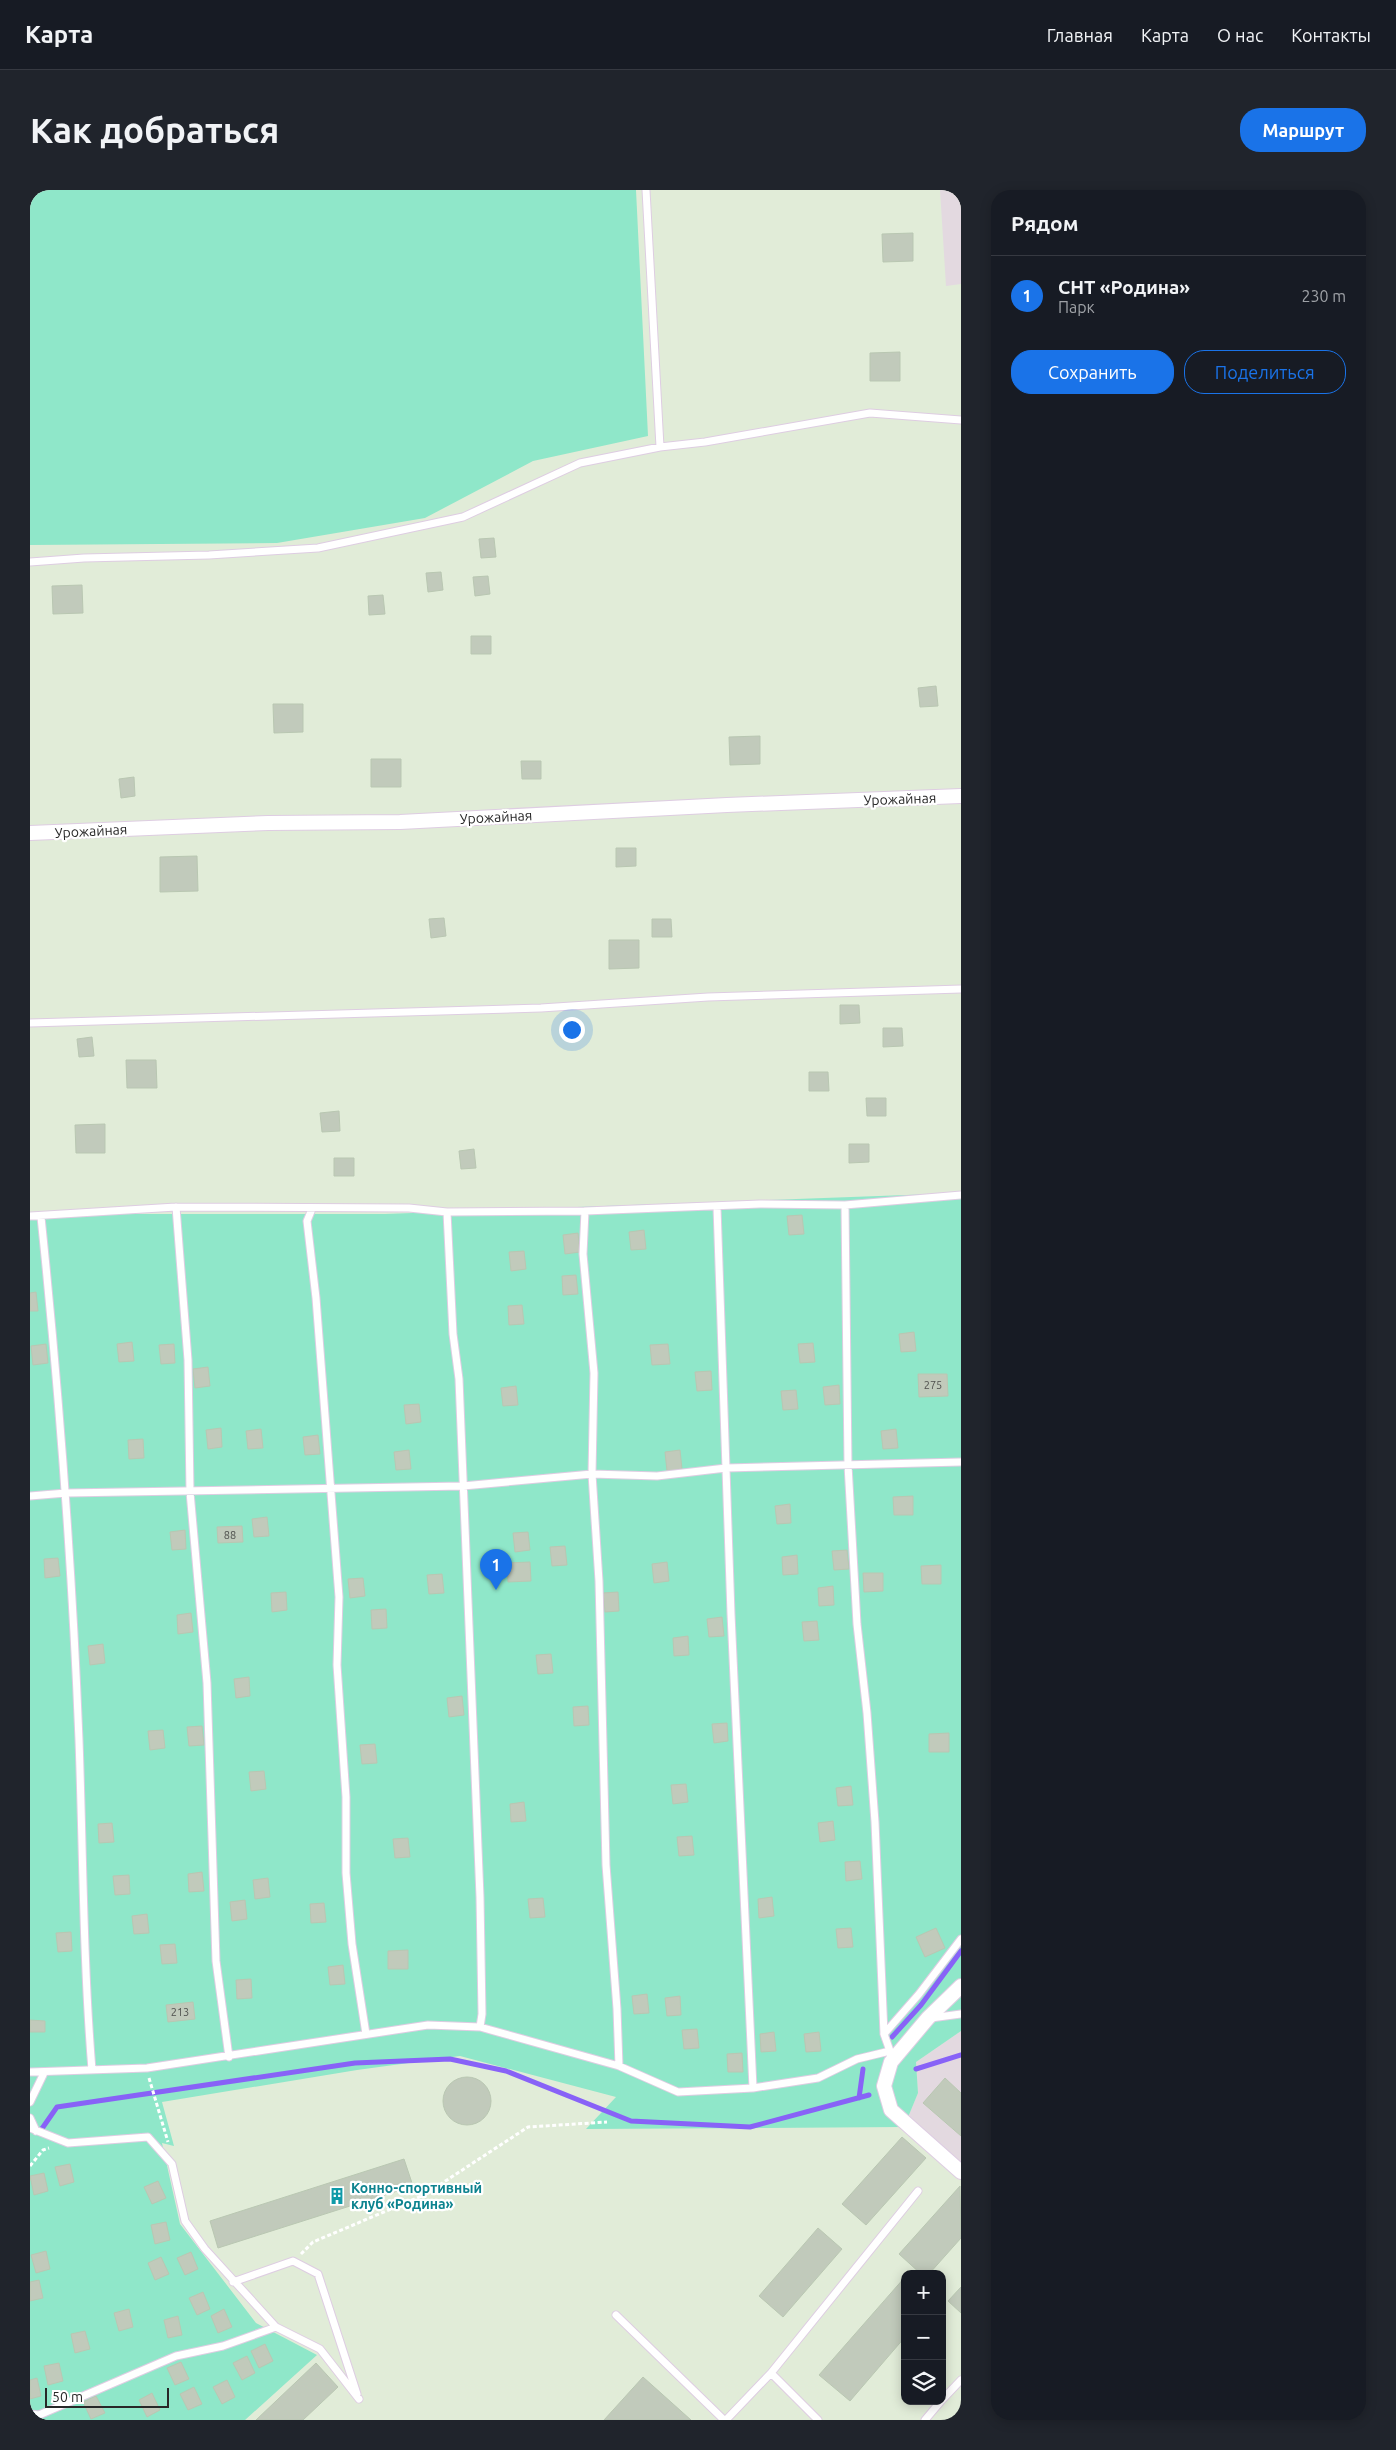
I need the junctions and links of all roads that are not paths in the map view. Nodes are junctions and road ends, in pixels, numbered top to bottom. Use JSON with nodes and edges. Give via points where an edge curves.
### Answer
{"nodes":[{"id":1,"x":646,"y":190,"type":"edge"},
{"id":2,"x":961,"y":420,"type":"edge"},
{"id":3,"x":660,"y":447,"type":"junction"},
{"id":4,"x":30,"y":562,"type":"edge"},
{"id":5,"x":961,"y":796,"type":"edge"},
{"id":6,"x":30,"y":833,"type":"edge"},
{"id":7,"x":961,"y":989,"type":"edge"},
{"id":8,"x":30,"y":1023,"type":"edge"},
{"id":9,"x":961,"y":1195,"type":"edge"},
{"id":10,"x":845,"y":1205,"type":"junction"},
{"id":11,"x":176,"y":1206,"type":"junction"},
{"id":12,"x":718,"y":1207,"type":"junction"},
{"id":13,"x":312,"y":1209,"type":"junction"},
{"id":14,"x":585,"y":1211,"type":"junction"},
{"id":15,"x":448,"y":1212,"type":"junction"},
{"id":16,"x":30,"y":1216,"type":"edge"},
{"id":17,"x":41,"y":1217,"type":"junction"},
{"id":18,"x":961,"y":1462,"type":"edge"},
{"id":19,"x":848,"y":1465,"type":"junction"},
{"id":20,"x":726,"y":1468,"type":"junction"},
{"id":21,"x":592,"y":1474,"type":"junction"},
{"id":22,"x":463,"y":1486,"type":"junction"},
{"id":23,"x":331,"y":1490,"type":"junction"},
{"id":24,"x":190,"y":1492,"type":"junction"},
{"id":25,"x":66,"y":1493,"type":"junction"},
{"id":26,"x":30,"y":1496,"type":"edge"},
{"id":27,"x":961,"y":1939,"type":"edge"},
{"id":28,"x":961,"y":1986,"type":"edge"},
{"id":29,"x":961,"y":2014,"type":"edge"},
{"id":30,"x":928,"y":2018,"type":"junction"},
{"id":31,"x":480,"y":2027,"type":"junction"},
{"id":32,"x":366,"y":2034,"type":"junction"},
{"id":33,"x":884,"y":2034,"type":"junction"},
{"id":34,"x":229,"y":2057,"type":"junction"},
{"id":35,"x":891,"y":2057,"type":"junction"},
{"id":36,"x":619,"y":2066,"type":"junction"},
{"id":37,"x":92,"y":2070,"type":"junction"},
{"id":38,"x":30,"y":2072,"type":"edge"},
{"id":39,"x":44,"y":2073,"type":"junction"},
{"id":40,"x":753,"y":2088,"type":"junction"},
{"id":41,"x":30,"y":2102,"type":"edge"},
{"id":42,"x":30,"y":2118,"type":"edge"},
{"id":43,"x":33,"y":2129,"type":"edge"},
{"id":44,"x":961,"y":2172,"type":"edge"},
{"id":45,"x":918,"y":2191,"type":"dead end"},
{"id":46,"x":233,"y":2282,"type":"junction"},
{"id":47,"x":616,"y":2315,"type":"dead end"},
{"id":48,"x":276,"y":2327,"type":"junction"},
{"id":49,"x":771,"y":2373,"type":"junction"},
{"id":50,"x":961,"y":2380,"type":"edge"},
{"id":51,"x":946,"y":2397,"type":"edge"},
{"id":52,"x":938,"y":2405,"type":"edge"},
{"id":53,"x":30,"y":2414,"type":"edge"},
{"id":54,"x":725,"y":2420,"type":"edge"},
{"id":55,"x":818,"y":2420,"type":"edge"},
{"id":56,"x":925,"y":2420,"type":"edge"}],
"edges":[{"from":1,"to":3,"type":"lane"},
{"from":2,"to":3,"type":"lane","via":[[870,413]]},
{"from":3,"to":4,"type":"lane","via":[[580,463],[463,517],[318,548]]},
{"from":5,"to":6,"type":"street","name":"Урожайная","via":[[400,822],[268,823]]},
{"from":7,"to":8,"type":"lane","via":[[708,996],[541,1008]]},
{"from":9,"to":10,"type":"lane"},
{"from":10,"to":12,"type":"lane"},
{"from":10,"to":19,"type":"lane"},
{"from":11,"to":13,"type":"lane"},
{"from":11,"to":17,"type":"lane"},
{"from":11,"to":24,"type":"lane","via":[[188,1360]]},
{"from":12,"to":14,"type":"lane"},
{"from":12,"to":20,"type":"lane"},
{"from":13,"to":15,"type":"lane","via":[[409,1208]]},
{"from":13,"to":23,"type":"lane","via":[[307,1221]]},
{"from":14,"to":15,"type":"lane"},
{"from":14,"to":21,"type":"lane","via":[[583,1254],[594,1373]]},
{"from":15,"to":22,"type":"lane"},
{"from":16,"to":17,"type":"lane"},
{"from":17,"to":25,"type":"lane"},
{"from":18,"to":19,"type":"lane"},
{"from":19,"to":20,"type":"lane"},
{"from":19,"to":33,"type":"lane","via":[[857,1624],[874,1812]]},
{"from":20,"to":21,"type":"lane","via":[[657,1476]]},
{"from":20,"to":40,"type":"lane"},
{"from":21,"to":22,"type":"lane"},
{"from":21,"to":36,"type":"lane","via":[[601,1621],[606,1864]]},
{"from":22,"to":23,"type":"lane"},
{"from":22,"to":31,"type":"lane","via":[[480,1896]]},
{"from":23,"to":24,"type":"lane"},
{"from":23,"to":32,"type":"lane","via":[[339,1597],[337,1665],[346,1797],[346,1873],[352,1944]]},
{"from":24,"to":25,"type":"lane"},
{"from":24,"to":34,"type":"lane","via":[[207,1683],[216,1960]]},
{"from":25,"to":26,"type":"lane"},
{"from":25,"to":37,"type":"lane"},
{"from":27,"to":33,"type":"lane"},
{"from":28,"to":30,"type":"street"},
{"from":29,"to":30,"type":"lane"},
{"from":30,"to":35,"type":"street"},
{"from":31,"to":32,"type":"lane","via":[[428,2025]]},
{"from":31,"to":36,"type":"lane"},
{"from":32,"to":34,"type":"lane"},
{"from":33,"to":35,"type":"lane"},
{"from":34,"to":37,"type":"lane","via":[[147,2068]]},
{"from":35,"to":40,"type":"lane","via":[[857,2059],[818,2078]]},
{"from":35,"to":44,"type":"street","via":[[884,2086],[891,2110]]},
{"from":36,"to":40,"type":"lane","via":[[678,2092]]},
{"from":37,"to":39,"type":"lane"},
{"from":38,"to":39,"type":"lane"},
{"from":39,"to":41,"type":"lane"},
{"from":42,"to":43,"type":"lane"},
{"from":43,"to":46,"type":"lane","via":[[68,2143],[148,2137],[172,2164],[185,2221]]},
{"from":45,"to":49,"type":"lane"},
{"from":46,"to":48,"type":"lane"},
{"from":46,"to":48,"type":"lane","via":[[293,2261],[318,2274],[359,2399],[320,2349]]},
{"from":47,"to":54,"type":"lane"},
{"from":48,"to":53,"type":"lane","via":[[223,2346],[176,2356],[39,2415]]},
{"from":49,"to":54,"type":"lane"},
{"from":49,"to":55,"type":"lane"},
{"from":50,"to":51,"type":"lane"},
{"from":52,"to":56,"type":"lane"}]}
